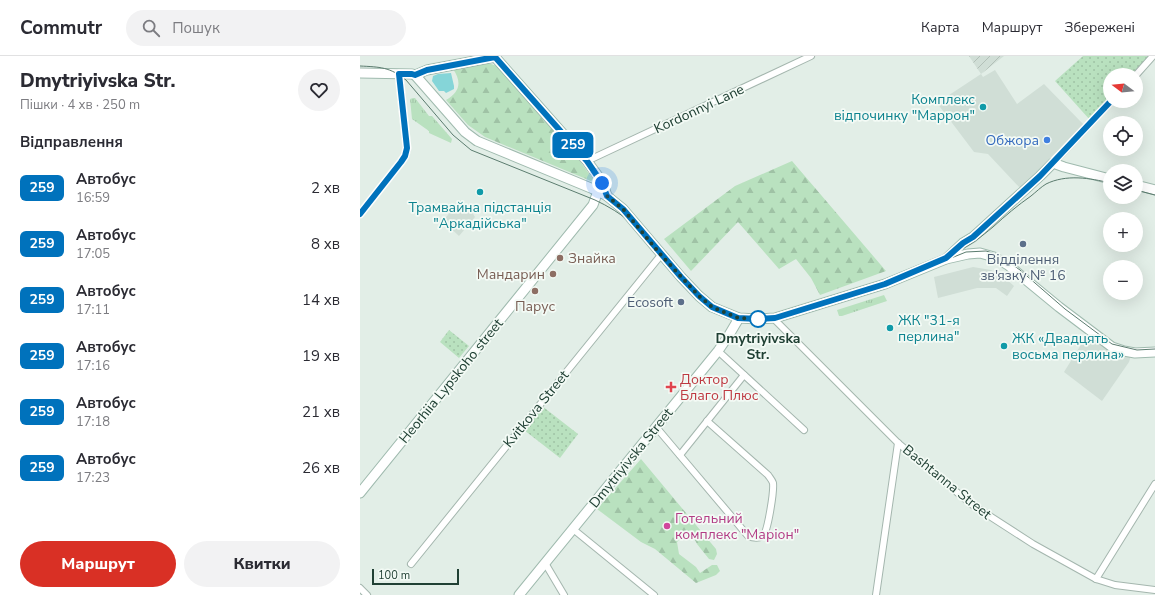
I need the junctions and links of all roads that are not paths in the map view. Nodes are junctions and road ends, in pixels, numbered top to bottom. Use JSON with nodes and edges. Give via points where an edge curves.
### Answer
{"nodes":[{"id":1,"x":497,"y":56,"type":"edge"},
{"id":2,"x":811,"y":56,"type":"edge"},
{"id":3,"x":1153,"y":56,"type":"edge"},
{"id":4,"x":1142,"y":68,"type":"edge"},
{"id":5,"x":360,"y":73,"type":"edge"},
{"id":6,"x":399,"y":74,"type":"junction"},
{"id":7,"x":415,"y":75,"type":"junction"},
{"id":8,"x":1104,"y":108,"type":"edge"},
{"id":9,"x":587,"y":161,"type":"junction"},
{"id":10,"x":1052,"y":163,"type":"junction"},
{"id":11,"x":1103,"y":177,"type":"edge"},
{"id":12,"x":597,"y":187,"type":"junction"},
{"id":13,"x":1143,"y":187,"type":"edge"},
{"id":14,"x":1155,"y":190,"type":"edge"},
{"id":15,"x":360,"y":214,"type":"edge"},
{"id":16,"x":973,"y":237,"type":"junction"},
{"id":17,"x":976,"y":254,"type":"junction"},
{"id":18,"x":661,"y":255,"type":"junction"},
{"id":19,"x":946,"y":258,"type":"junction"},
{"id":20,"x":738,"y":318,"type":"junction"},
{"id":21,"x":775,"y":318,"type":"junction"},
{"id":22,"x":718,"y":351,"type":"junction"},
{"id":23,"x":1155,"y":352,"type":"edge"},
{"id":24,"x":744,"y":375,"type":"junction"},
{"id":25,"x":707,"y":421,"type":"junction"},
{"id":26,"x":656,"y":427,"type":"junction"},
{"id":27,"x":804,"y":430,"type":"dead end"},
{"id":28,"x":898,"y":443,"type":"junction"},
{"id":29,"x":680,"y":455,"type":"junction"},
{"id":30,"x":1155,"y":484,"type":"edge"},
{"id":31,"x":360,"y":493,"type":"edge"},
{"id":32,"x":573,"y":529,"type":"junction"},
{"id":33,"x":545,"y":563,"type":"junction"},
{"id":34,"x":411,"y":564,"type":"dead end"},
{"id":35,"x":1096,"y":579,"type":"junction"},
{"id":36,"x":360,"y":588,"type":"edge"},
{"id":37,"x":1155,"y":590,"type":"edge"},
{"id":38,"x":1143,"y":592,"type":"edge"},
{"id":39,"x":367,"y":595,"type":"edge"},
{"id":40,"x":519,"y":595,"type":"edge"},
{"id":41,"x":564,"y":595,"type":"edge"},
{"id":42,"x":654,"y":595,"type":"edge"},
{"id":43,"x":876,"y":595,"type":"edge"}],
"edges":[{"from":1,"to":7,"type":"main road","via":[[427,70]]},
{"from":1,"to":9,"type":"main road"},
{"from":2,"to":9,"type":"street","name":"Kordonnyi Lane"},
{"from":3,"to":4,"type":"street"},
{"from":5,"to":6,"type":"main road"},
{"from":6,"to":7,"type":"main road"},
{"from":6,"to":15,"type":"street","via":[[407,148],[405,156]]},
{"from":7,"to":12,"type":"main road","via":[[465,132],[477,141]]},
{"from":8,"to":10,"type":"street"},
{"from":9,"to":12,"type":"main road"},
{"from":10,"to":11,"type":"main road"},
{"from":10,"to":16,"type":"main road"},
{"from":12,"to":18,"type":"main road","via":[[623,209]]},
{"from":12,"to":31,"type":"main road","name":"Heorhiia Lypskoho street","via":[[593,205]]},
{"from":13,"to":14,"type":"main road"},
{"from":16,"to":17,"type":"main road","via":[[968,246]]},
{"from":16,"to":19,"type":"main road"},
{"from":17,"to":19,"type":"main road"},
{"from":17,"to":23,"type":"main road","via":[[994,257],[1008,265],[1112,347],[1136,353]]},
{"from":18,"to":20,"type":"main road","via":[[712,307]]},
{"from":18,"to":34,"type":"street","name":"Kvitkova Street"},
{"from":19,"to":21,"type":"main road","via":[[885,284]]},
{"from":20,"to":21,"type":"main road"},
{"from":20,"to":22,"type":"main road","name":"Dmytriyivska Street"},
{"from":21,"to":28,"type":"street","name":"Bashtanna Street"},
{"from":22,"to":24,"type":"street"},
{"from":22,"to":26,"type":"main road","name":"Dmytriyivska Street"},
{"from":24,"to":25,"type":"street"},
{"from":24,"to":27,"type":"street"},
{"from":25,"to":29,"type":"street"},
{"from":25,"to":29,"type":"street","via":[[772,481],[766,533],[756,538],[748,536]]},
{"from":26,"to":29,"type":"street"},
{"from":26,"to":32,"type":"main road","name":"Dmytriyivska Street"},
{"from":28,"to":35,"type":"street","name":"Bashtanna Street","via":[[971,504],[1033,544]]},
{"from":28,"to":43,"type":"street"},
{"from":30,"to":35,"type":"street"},
{"from":32,"to":33,"type":"main road","name":"Dmytriyivska Street"},
{"from":32,"to":42,"type":"street"},
{"from":33,"to":40,"type":"main road","name":"Dmytriyivska Street"},
{"from":33,"to":41,"type":"street"},
{"from":35,"to":38,"type":"street","name":"Bashtanna Street"},
{"from":36,"to":39,"type":"street"},
{"from":37,"to":38,"type":"street","name":"Bashtanna Street"}]}
